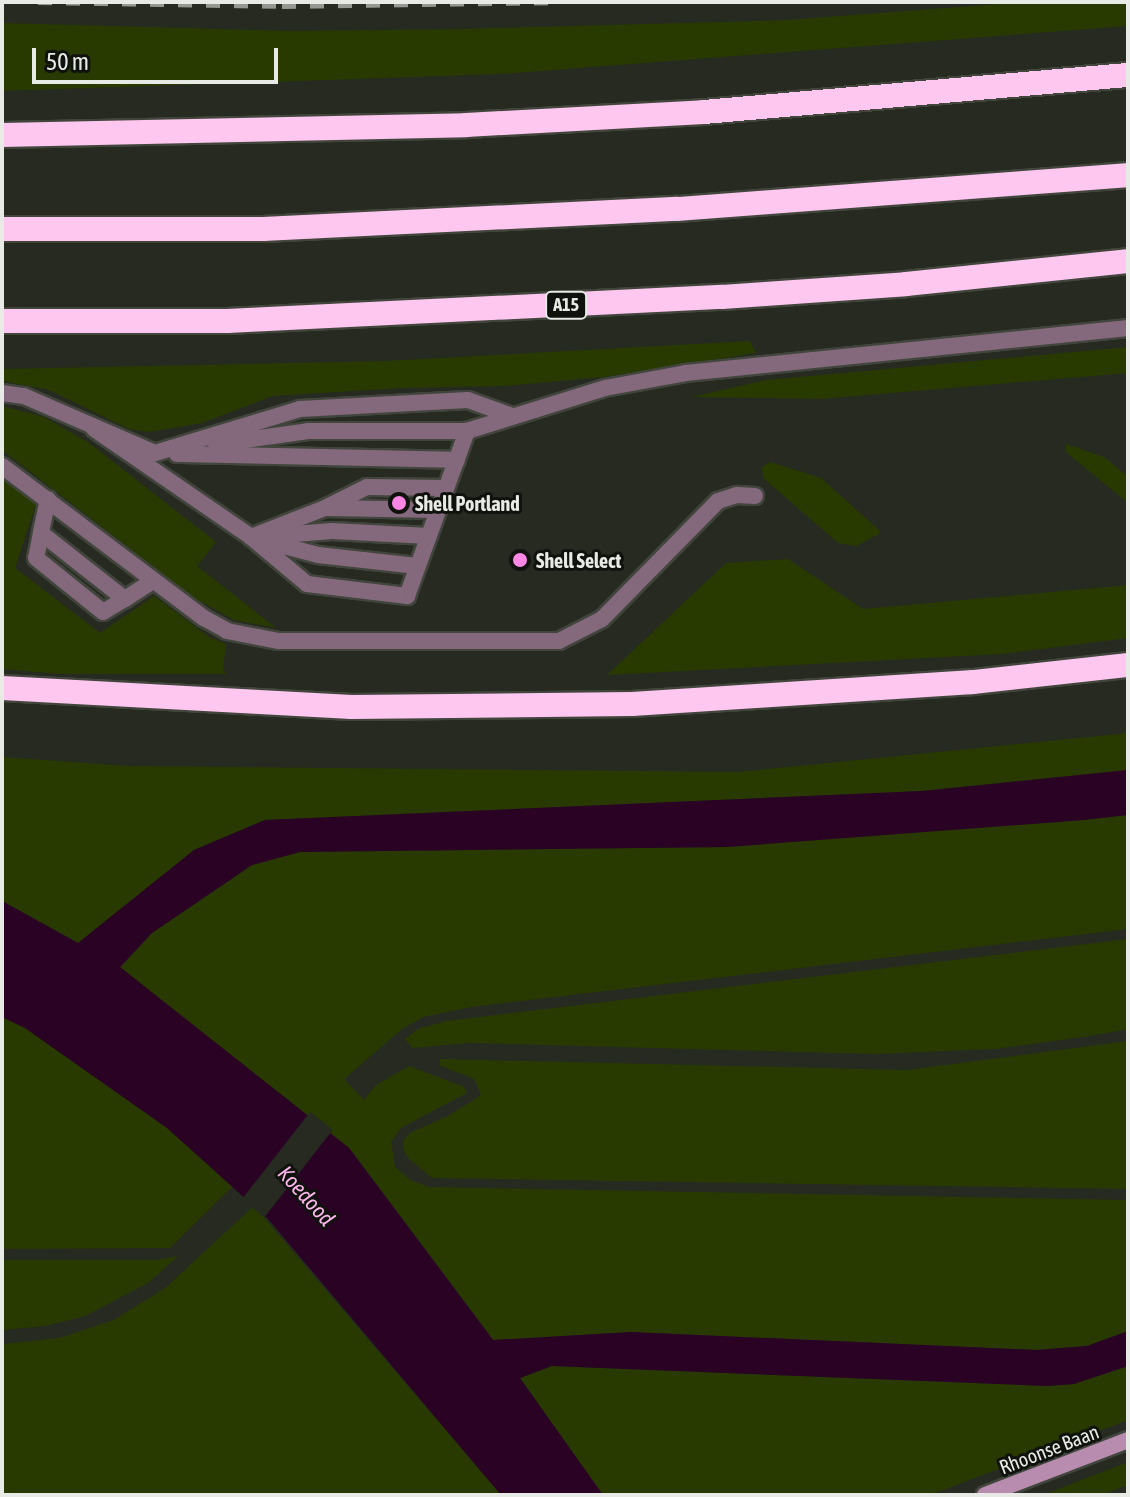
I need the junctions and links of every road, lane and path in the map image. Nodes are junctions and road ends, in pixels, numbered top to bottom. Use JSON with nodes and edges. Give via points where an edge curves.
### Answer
{"nodes":[{"id":1,"x":1128,"y":75,"type":"edge"},
{"id":2,"x":2,"y":135,"type":"edge"},
{"id":3,"x":1128,"y":175,"type":"edge"},
{"id":4,"x":2,"y":229,"type":"edge"},
{"id":5,"x":1128,"y":261,"type":"edge"},
{"id":6,"x":2,"y":321,"type":"edge"},
{"id":7,"x":1128,"y":328,"type":"edge"},
{"id":8,"x":2,"y":393,"type":"edge"},
{"id":9,"x":512,"y":416,"type":"junction"},
{"id":10,"x":94,"y":429,"type":"junction"},
{"id":11,"x":467,"y":431,"type":"junction"},
{"id":12,"x":155,"y":453,"type":"junction"},
{"id":13,"x":457,"y":460,"type":"junction"},
{"id":14,"x":2,"y":466,"type":"edge"},
{"id":15,"x":446,"y":488,"type":"junction"},
{"id":16,"x":755,"y":496,"type":"dead end"},
{"id":17,"x":48,"y":499,"type":"junction"},
{"id":18,"x":325,"y":508,"type":"junction"},
{"id":19,"x":438,"y":510,"type":"junction"},
{"id":20,"x":41,"y":533,"type":"junction"},
{"id":21,"x":429,"y":536,"type":"junction"},
{"id":22,"x":251,"y":537,"type":"junction"},
{"id":23,"x":417,"y":566,"type":"junction"},
{"id":24,"x":153,"y":581,"type":"junction"},
{"id":25,"x":125,"y":599,"type":"junction"},
{"id":26,"x":1128,"y":665,"type":"edge"},
{"id":27,"x":2,"y":688,"type":"edge"},
{"id":28,"x":1128,"y":1440,"type":"edge"},
{"id":29,"x":985,"y":1495,"type":"edge"}],
"edges":[{"from":1,"to":2,"type":"highway","via":[[704,112],[482,124]]},
{"from":3,"to":4,"type":"highway","via":[[678,209],[263,229]]},
{"from":5,"to":6,"type":"highway","number":"A15","via":[[722,297],[227,321]]},
{"from":7,"to":9,"type":"lane","via":[[686,373],[605,388]]},
{"from":8,"to":10,"type":"lane","via":[[24,396]]},
{"from":9,"to":11,"type":"lane"},
{"from":9,"to":12,"type":"lane","via":[[468,400],[300,409]]},
{"from":10,"to":12,"type":"lane"},
{"from":10,"to":22,"type":"lane"},
{"from":11,"to":12,"type":"lane","via":[[308,431]]},
{"from":11,"to":13,"type":"lane"},
{"from":12,"to":13,"type":"lane"},
{"from":13,"to":15,"type":"lane"},
{"from":14,"to":17,"type":"lane"},
{"from":15,"to":18,"type":"lane","via":[[367,487]]},
{"from":15,"to":19,"type":"lane"},
{"from":16,"to":24,"type":"lane","via":[[718,501],[602,619],[559,641],[252,639],[204,618]]},
{"from":17,"to":20,"type":"lane"},
{"from":17,"to":24,"type":"lane"},
{"from":18,"to":19,"type":"lane"},
{"from":18,"to":22,"type":"lane"},
{"from":19,"to":21,"type":"lane"},
{"from":20,"to":25,"type":"lane"},
{"from":20,"to":25,"type":"lane","via":[[36,558],[103,612]]},
{"from":21,"to":22,"type":"lane","via":[[332,531]]},
{"from":21,"to":23,"type":"lane"},
{"from":22,"to":23,"type":"lane","via":[[318,555]]},
{"from":22,"to":23,"type":"lane","via":[[307,584],[407,596]]},
{"from":24,"to":25,"type":"lane"},
{"from":26,"to":27,"type":"highway","via":[[973,682],[632,704],[351,707]]},
{"from":28,"to":29,"type":"main road","name":"Rhoonse Baan"}]}
